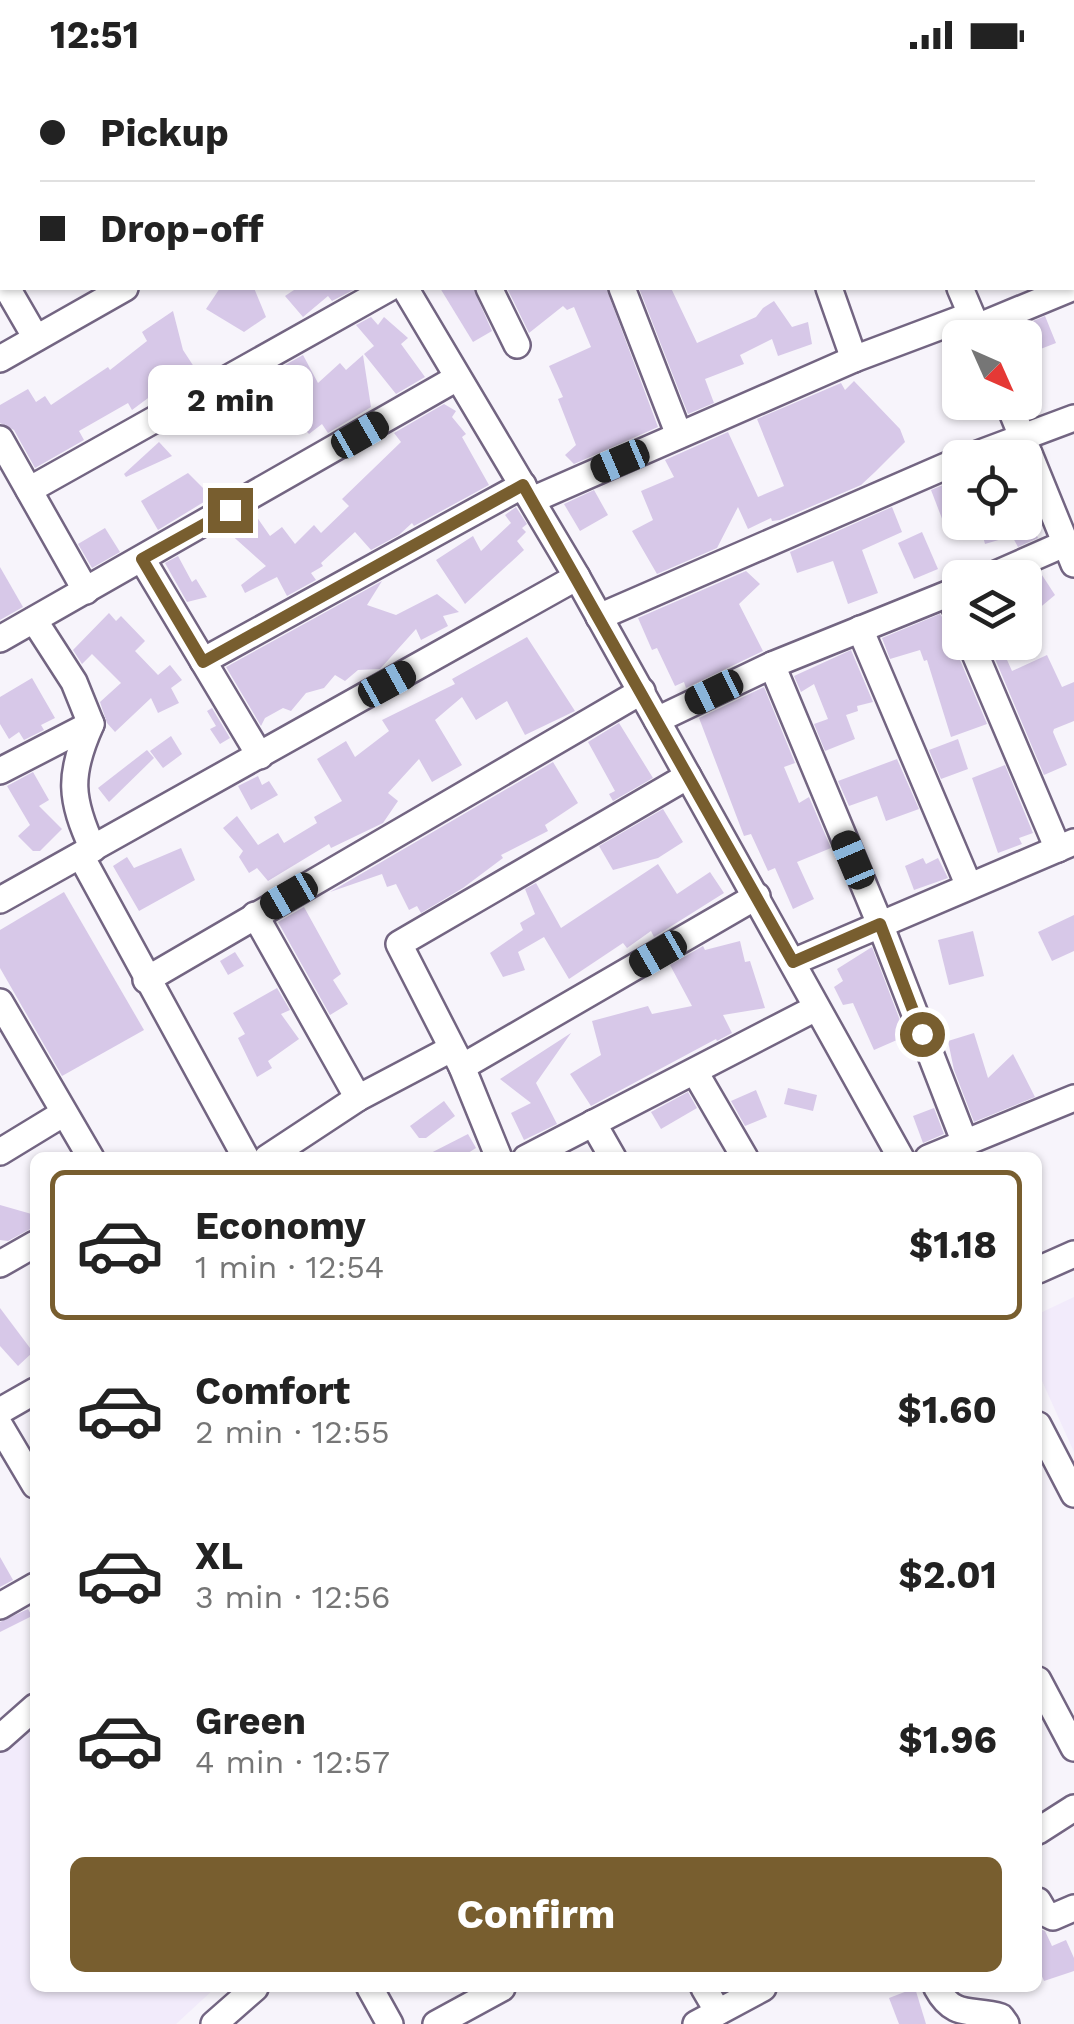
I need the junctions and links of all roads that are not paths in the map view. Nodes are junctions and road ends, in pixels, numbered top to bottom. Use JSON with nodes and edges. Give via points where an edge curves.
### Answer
{"nodes":[{"id":1,"x":8,"y":290,"type":"edge"},
{"id":2,"x":121,"y":290,"type":"edge"},
{"id":3,"x":385,"y":290,"type":"edge"},
{"id":4,"x":406,"y":290,"type":"edge"},
{"id":5,"x":490,"y":290,"type":"edge"},
{"id":6,"x":623,"y":290,"type":"edge"},
{"id":7,"x":829,"y":290,"type":"edge"},
{"id":8,"x":961,"y":290,"type":"edge"},
{"id":9,"x":1067,"y":290,"type":"edge"},
{"id":10,"x":973,"y":320,"type":"edge"},
{"id":11,"x":993,"y":320,"type":"edge"},
{"id":12,"x":942,"y":336,"type":"edge"},
{"id":13,"x":36,"y":338,"type":"junction"},
{"id":14,"x":516,"y":345,"type":"dead end"},
{"id":15,"x":0,"y":359,"type":"edge"},
{"id":16,"x":854,"y":359,"type":"junction"},
{"id":17,"x":457,"y":378,"type":"junction"},
{"id":18,"x":1074,"y":418,"type":"edge"},
{"id":19,"x":1015,"y":420,"type":"edge"},
{"id":20,"x":680,"y":435,"type":"junction"},
{"id":21,"x":1022,"y":436,"type":"junction"},
{"id":22,"x":0,"y":439,"type":"edge"},
{"id":23,"x":1012,"y":440,"type":"edge"},
{"id":24,"x":942,"y":468,"type":"edge"},
{"id":25,"x":28,"y":490,"type":"junction"},
{"id":26,"x":527,"y":492,"type":"junction"},
{"id":27,"x":1069,"y":554,"type":"edge"},
{"id":28,"x":142,"y":559,"type":"junction"},
{"id":29,"x":1042,"y":562,"type":"edge"},
{"id":30,"x":577,"y":578,"type":"junction"},
{"id":31,"x":86,"y":591,"type":"junction"},
{"id":32,"x":942,"y":597,"type":"edge"},
{"id":33,"x":599,"y":617,"type":"junction"},
{"id":34,"x":34,"y":620,"type":"junction"},
{"id":35,"x":860,"y":630,"type":"junction"},
{"id":36,"x":0,"y":640,"type":"edge"},
{"id":37,"x":979,"y":660,"type":"edge"},
{"id":38,"x":203,"y":662,"type":"junction"},
{"id":39,"x":772,"y":665,"type":"junction"},
{"id":40,"x":642,"y":691,"type":"junction"},
{"id":41,"x":657,"y":720,"type":"junction"},
{"id":42,"x":91,"y":724,"type":"junction"},
{"id":43,"x":260,"y":756,"type":"junction"},
{"id":44,"x":0,"y":771,"type":"edge"},
{"id":45,"x":688,"y":776,"type":"junction"},
{"id":46,"x":1066,"y":845,"type":"edge"},
{"id":47,"x":87,"y":852,"type":"junction"},
{"id":48,"x":968,"y":886,"type":"junction"},
{"id":49,"x":757,"y":896,"type":"junction"},
{"id":50,"x":0,"y":900,"type":"edge"},
{"id":51,"x":255,"y":915,"type":"junction"},
{"id":52,"x":880,"y":924,"type":"junction"},
{"id":53,"x":793,"y":962,"type":"junction"},
{"id":54,"x":146,"y":980,"type":"junction"},
{"id":55,"x":0,"y":1002,"type":"edge"},
{"id":56,"x":816,"y":1008,"type":"junction"},
{"id":57,"x":8,"y":1039,"type":"edge"},
{"id":58,"x":456,"y":1058,"type":"junction"},
{"id":59,"x":695,"y":1072,"type":"junction"},
{"id":60,"x":358,"y":1098,"type":"junction"},
{"id":61,"x":1074,"y":1098,"type":"edge"},
{"id":62,"x":64,"y":1113,"type":"junction"},
{"id":63,"x":593,"y":1123,"type":"junction"},
{"id":64,"x":965,"y":1142,"type":"junction"},
{"id":65,"x":0,"y":1152,"type":"edge"},
{"id":66,"x":87,"y":1152,"type":"edge"},
{"id":67,"x":243,"y":1152,"type":"edge"},
{"id":68,"x":276,"y":1152,"type":"edge"},
{"id":69,"x":496,"y":1152,"type":"edge"},
{"id":70,"x":537,"y":1152,"type":"edge"},
{"id":71,"x":610,"y":1152,"type":"edge"},
{"id":72,"x":741,"y":1152,"type":"edge"},
{"id":73,"x":899,"y":1152,"type":"edge"},
{"id":74,"x":942,"y":1152,"type":"edge"},
{"id":75,"x":30,"y":1247,"type":"edge"},
{"id":76,"x":1074,"y":1254,"type":"edge"},
{"id":77,"x":0,"y":1264,"type":"edge"},
{"id":78,"x":1042,"y":1268,"type":"edge"},
{"id":79,"x":30,"y":1394,"type":"edge"},
{"id":80,"x":0,"y":1411,"type":"edge"},
{"id":81,"x":0,"y":1426,"type":"edge"},
{"id":82,"x":1042,"y":1432,"type":"edge"},
{"id":83,"x":30,"y":1477,"type":"edge"},
{"id":84,"x":1074,"y":1494,"type":"edge"},
{"id":85,"x":30,"y":1589,"type":"edge"},
{"id":86,"x":0,"y":1606,"type":"edge"},
{"id":87,"x":1042,"y":1688,"type":"edge"},
{"id":88,"x":30,"y":1711,"type":"edge"},
{"id":89,"x":0,"y":1738,"type":"edge"},
{"id":90,"x":1074,"y":1748,"type":"edge"},
{"id":91,"x":1074,"y":1808,"type":"edge"},
{"id":92,"x":1042,"y":1828,"type":"edge"},
{"id":93,"x":1042,"y":1907,"type":"edge"},
{"id":94,"x":1070,"y":1919,"type":"edge"},
{"id":95,"x":251,"y":1992,"type":"edge"},
{"id":96,"x":372,"y":1992,"type":"edge"},
{"id":97,"x":495,"y":1992,"type":"edge"},
{"id":98,"x":704,"y":1992,"type":"edge"},
{"id":99,"x":756,"y":1992,"type":"edge"},
{"id":100,"x":940,"y":1992,"type":"edge"},
{"id":101,"x":707,"y":2018,"type":"edge"},
{"id":102,"x":221,"y":2022,"type":"edge"},
{"id":103,"x":999,"y":2022,"type":"edge"},
{"id":104,"x":390,"y":2024,"type":"edge"},
{"id":105,"x":436,"y":2024,"type":"edge"}],
"edges":[{"from":1,"to":13,"type":"street"},
{"from":2,"to":13,"type":"street"},
{"from":3,"to":25,"type":"street"},
{"from":4,"to":17,"type":"street"},
{"from":5,"to":14,"type":"street"},
{"from":6,"to":20,"type":"street"},
{"from":7,"to":16,"type":"street"},
{"from":8,"to":10,"type":"street"},
{"from":9,"to":11,"type":"street"},
{"from":12,"to":16,"type":"street"},
{"from":13,"to":15,"type":"street"},
{"from":16,"to":20,"type":"street"},
{"from":17,"to":26,"type":"street"},
{"from":17,"to":28,"type":"street"},
{"from":18,"to":21,"type":"street"},
{"from":19,"to":21,"type":"street"},
{"from":20,"to":26,"type":"street"},
{"from":21,"to":23,"type":"street"},
{"from":21,"to":27,"type":"street"},
{"from":22,"to":25,"type":"street"},
{"from":24,"to":33,"type":"street"},
{"from":25,"to":31,"type":"street"},
{"from":26,"to":30,"type":"street"},
{"from":26,"to":38,"type":"street"},
{"from":27,"to":29,"type":"street"},
{"from":28,"to":31,"type":"street"},
{"from":28,"to":38,"type":"street"},
{"from":30,"to":33,"type":"street"},
{"from":30,"to":43,"type":"street"},
{"from":31,"to":34,"type":"street"},
{"from":32,"to":35,"type":"street"},
{"from":33,"to":40,"type":"street"},
{"from":34,"to":36,"type":"street"},
{"from":34,"to":42,"type":"street","via":[[74,682]]},
{"from":35,"to":39,"type":"street"},
{"from":35,"to":48,"type":"street"},
{"from":37,"to":46,"type":"street"},
{"from":38,"to":43,"type":"street"},
{"from":39,"to":41,"type":"street"},
{"from":39,"to":52,"type":"street"},
{"from":40,"to":41,"type":"street"},
{"from":40,"to":51,"type":"street"},
{"from":41,"to":45,"type":"street"},
{"from":42,"to":44,"type":"street"},
{"from":42,"to":47,"type":"street","via":[[77,755],[73,794]]},
{"from":43,"to":47,"type":"street"},
{"from":45,"to":49,"type":"street"},
{"from":45,"to":58,"type":"street","via":[[400,944]]},
{"from":46,"to":48,"type":"street"},
{"from":47,"to":50,"type":"street"},
{"from":47,"to":54,"type":"street"},
{"from":48,"to":52,"type":"street"},
{"from":49,"to":53,"type":"street"},
{"from":49,"to":58,"type":"street"},
{"from":51,"to":54,"type":"street"},
{"from":51,"to":60,"type":"street"},
{"from":52,"to":53,"type":"street"},
{"from":52,"to":64,"type":"street"},
{"from":53,"to":56,"type":"street"},
{"from":54,"to":67,"type":"street"},
{"from":55,"to":57,"type":"street"},
{"from":56,"to":59,"type":"street"},
{"from":56,"to":73,"type":"street"},
{"from":57,"to":62,"type":"street"},
{"from":58,"to":60,"type":"street"},
{"from":58,"to":69,"type":"street"},
{"from":59,"to":63,"type":"street"},
{"from":59,"to":72,"type":"street"},
{"from":60,"to":68,"type":"street"},
{"from":61,"to":64,"type":"street"},
{"from":62,"to":65,"type":"street"},
{"from":62,"to":66,"type":"street"},
{"from":63,"to":70,"type":"street"},
{"from":63,"to":71,"type":"street"},
{"from":64,"to":74,"type":"street"},
{"from":75,"to":77,"type":"street"},
{"from":76,"to":78,"type":"street"},
{"from":79,"to":80,"type":"street"},
{"from":81,"to":83,"type":"street"},
{"from":82,"to":84,"type":"street"},
{"from":85,"to":86,"type":"street"},
{"from":87,"to":90,"type":"street"},
{"from":88,"to":89,"type":"street"},
{"from":91,"to":92,"type":"street"},
{"from":93,"to":94,"type":"street"},
{"from":95,"to":102,"type":"street"},
{"from":96,"to":104,"type":"street"},
{"from":97,"to":105,"type":"street"},
{"from":98,"to":101,"type":"street"},
{"from":99,"to":101,"type":"street"},
{"from":100,"to":103,"type":"street","via":[[952,2007]]}]}
